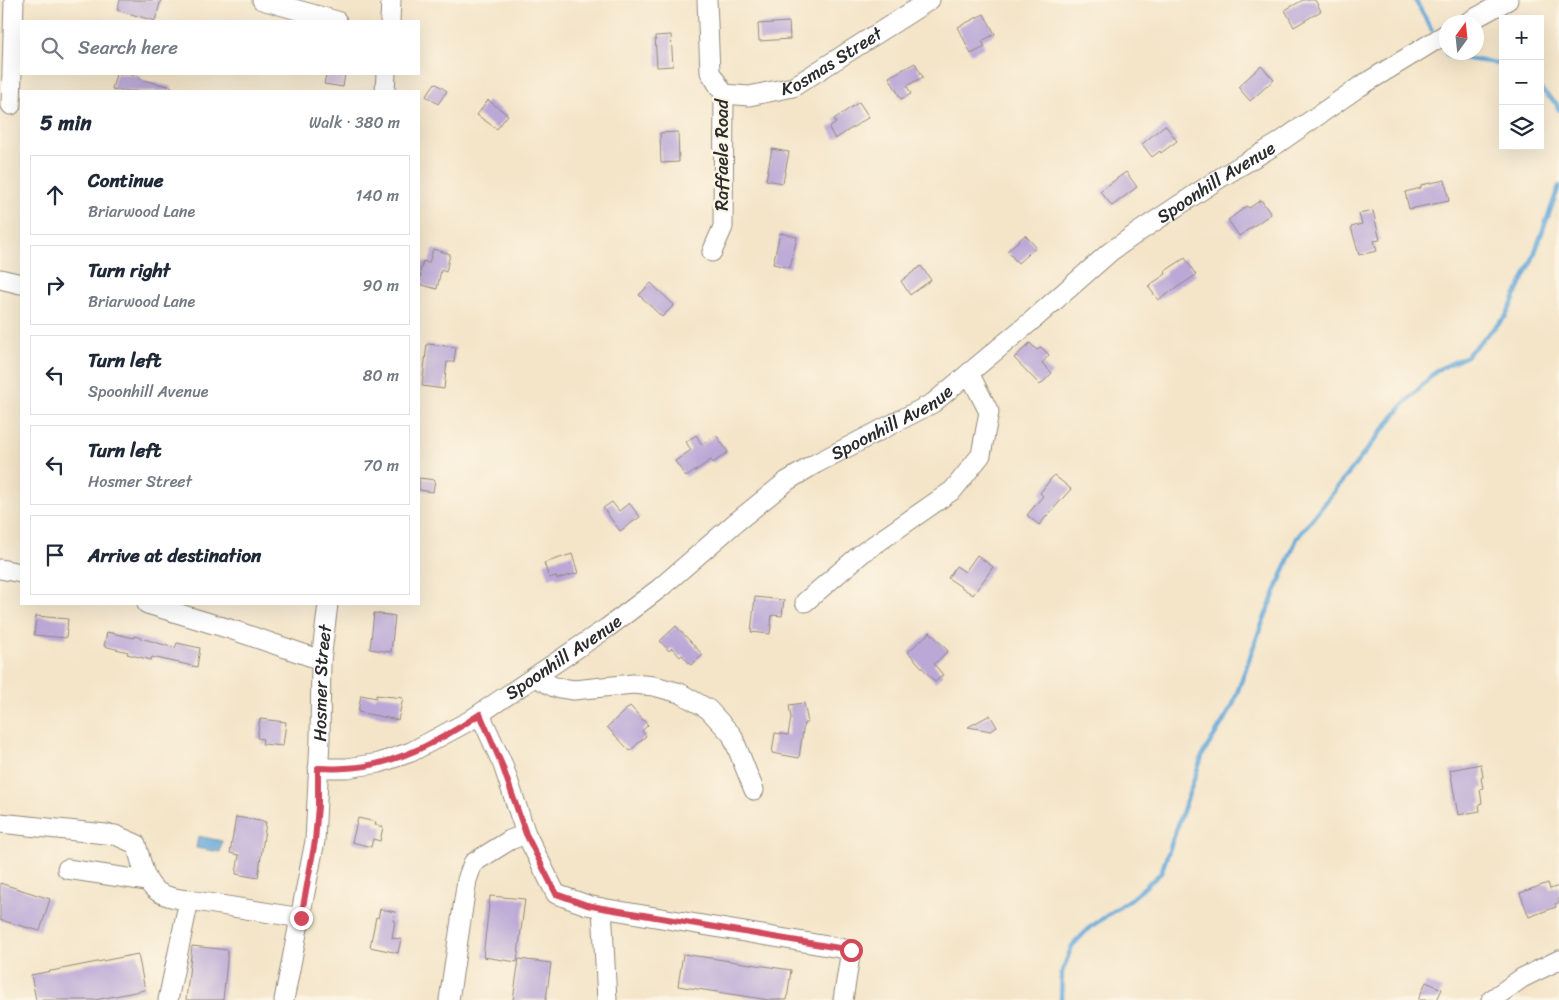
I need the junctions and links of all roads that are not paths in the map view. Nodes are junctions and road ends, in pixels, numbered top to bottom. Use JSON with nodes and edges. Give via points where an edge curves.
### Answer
{"nodes":[{"id":1,"x":14,"y":0,"type":"edge"},
{"id":2,"x":262,"y":0,"type":"edge"},
{"id":3,"x":391,"y":0,"type":"edge"},
{"id":4,"x":707,"y":0,"type":"edge"},
{"id":5,"x":930,"y":0,"type":"edge"},
{"id":6,"x":1508,"y":0,"type":"edge"},
{"id":7,"x":1481,"y":15,"type":"edge"},
{"id":8,"x":333,"y":20,"type":"edge"},
{"id":9,"x":390,"y":20,"type":"edge"},
{"id":10,"x":1439,"y":38,"type":"edge"},
{"id":11,"x":386,"y":75,"type":"edge"},
{"id":12,"x":385,"y":90,"type":"edge"},
{"id":13,"x":724,"y":94,"type":"junction"},
{"id":14,"x":11,"y":105,"type":"edge"},
{"id":15,"x":712,"y":252,"type":"dead end"},
{"id":16,"x":0,"y":279,"type":"edge"},
{"id":17,"x":20,"y":284,"type":"edge"},
{"id":18,"x":969,"y":373,"type":"junction"},
{"id":19,"x":0,"y":568,"type":"edge"},
{"id":20,"x":20,"y":572,"type":"edge"},
{"id":21,"x":805,"y":602,"type":"dead end"},
{"id":22,"x":150,"y":605,"type":"edge"},
{"id":23,"x":328,"y":605,"type":"edge"},
{"id":24,"x":321,"y":660,"type":"junction"},
{"id":25,"x":535,"y":677,"type":"junction"},
{"id":26,"x":480,"y":714,"type":"junction"},
{"id":27,"x":318,"y":768,"type":"junction"},
{"id":28,"x":754,"y":790,"type":"dead end"},
{"id":29,"x":0,"y":823,"type":"edge"},
{"id":30,"x":526,"y":834,"type":"junction"},
{"id":31,"x":67,"y":869,"type":"dead end"},
{"id":32,"x":147,"y":881,"type":"junction"},
{"id":33,"x":189,"y":900,"type":"junction"},
{"id":34,"x":602,"y":908,"type":"junction"},
{"id":35,"x":301,"y":918,"type":"junction"},
{"id":36,"x":1559,"y":960,"type":"edge"},
{"id":37,"x":168,"y":1000,"type":"edge"},
{"id":38,"x":284,"y":1000,"type":"edge"},
{"id":39,"x":449,"y":1000,"type":"edge"},
{"id":40,"x":607,"y":1000,"type":"edge"},
{"id":41,"x":843,"y":1000,"type":"edge"},
{"id":42,"x":1491,"y":1000,"type":"edge"}],
"edges":[{"from":1,"to":14,"type":"street"},
{"from":2,"to":8,"type":"street"},
{"from":3,"to":9,"type":"street"},
{"from":4,"to":13,"type":"street","name":"Raffaele Road","via":[[710,72]]},
{"from":5,"to":13,"type":"street","name":"Kosmas Street","via":[[793,87],[749,96]]},
{"from":6,"to":7,"type":"street"},
{"from":10,"to":18,"type":"street","name":"Spoonhill Avenue","via":[[1358,87],[1277,144],[1137,233]]},
{"from":11,"to":12,"type":"street"},
{"from":13,"to":15,"type":"street","name":"Raffaele Road","via":[[722,228]]},
{"from":16,"to":17,"type":"street"},
{"from":18,"to":21,"type":"street","via":[[988,412],[981,455],[953,490],[862,554]]},
{"from":18,"to":25,"type":"street","name":"Spoonhill Avenue","via":[[933,403],[786,481],[634,608]]},
{"from":19,"to":20,"type":"street"},
{"from":22,"to":24,"type":"street"},
{"from":23,"to":24,"type":"street","name":"Hosmer Street"},
{"from":24,"to":27,"type":"street","name":"Hosmer Street"},
{"from":25,"to":26,"type":"street","name":"Spoonhill Avenue"},
{"from":25,"to":28,"type":"street","via":[[554,687],[574,690],[633,684],[680,693],[708,710],[732,735]]},
{"from":26,"to":27,"type":"street","name":"Spoonhill Avenue","via":[[411,752],[387,760],[347,768]]},
{"from":26,"to":30,"type":"street"},
{"from":27,"to":35,"type":"street","name":"Hosmer Street","via":[[315,841]]},
{"from":29,"to":32,"type":"street","via":[[116,836],[136,844]]},
{"from":30,"to":34,"type":"street","via":[[556,894]]},
{"from":30,"to":39,"type":"street","via":[[510,840],[473,864],[467,880]]},
{"from":31,"to":32,"type":"street"},
{"from":32,"to":33,"type":"street","via":[[156,893]]},
{"from":33,"to":35,"type":"street"},
{"from":33,"to":37,"type":"street"},
{"from":34,"to":40,"type":"street"},
{"from":34,"to":41,"type":"street","via":[[851,950]]},
{"from":35,"to":38,"type":"street","name":"Hosmer Street"},
{"from":36,"to":42,"type":"street","via":[[1522,978]]}]}
